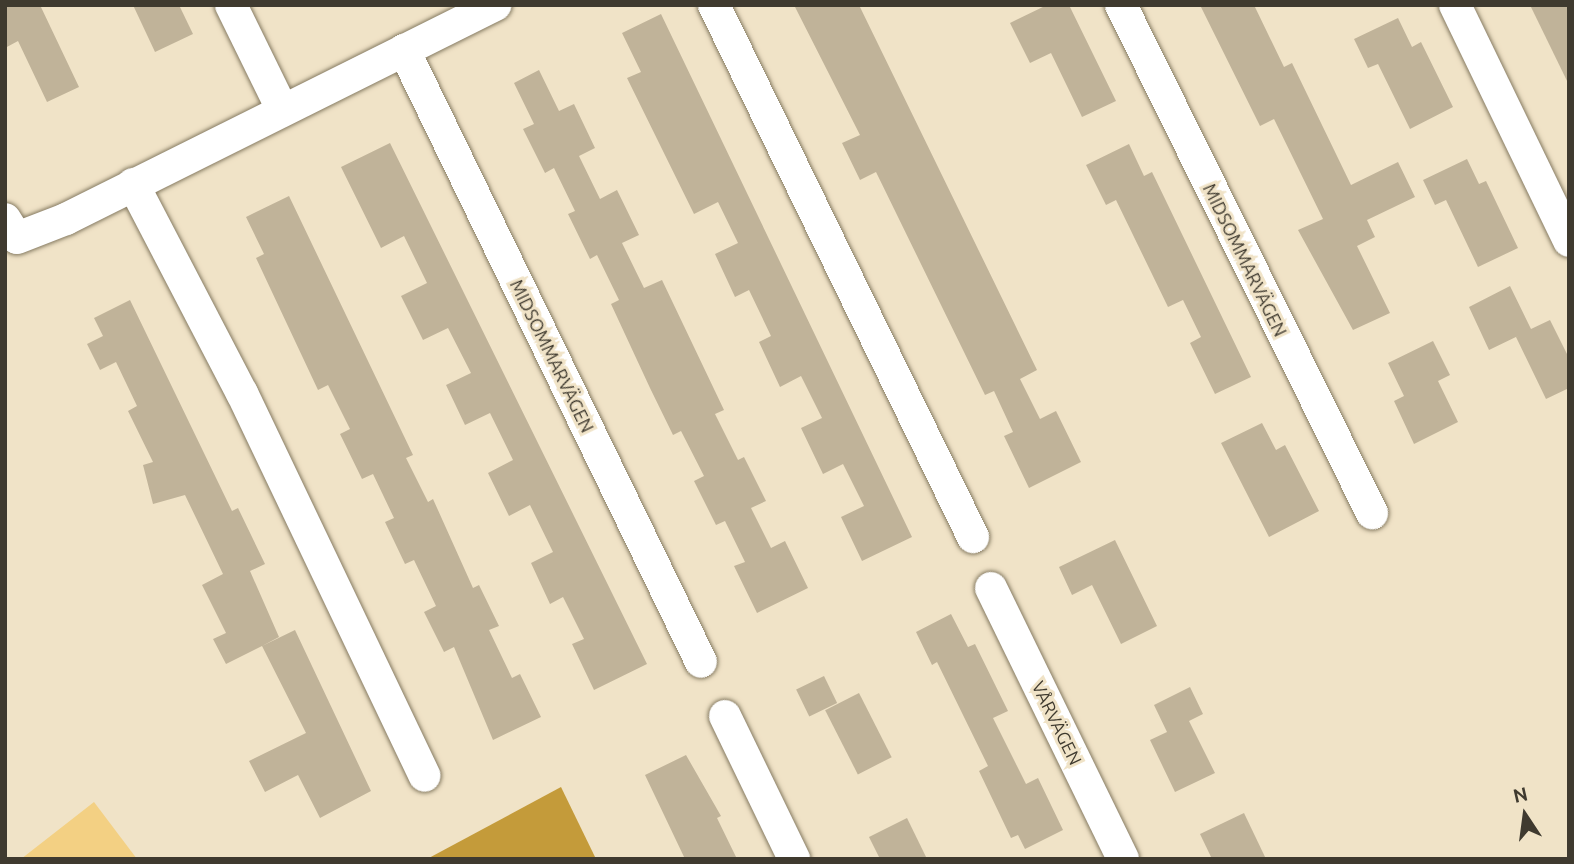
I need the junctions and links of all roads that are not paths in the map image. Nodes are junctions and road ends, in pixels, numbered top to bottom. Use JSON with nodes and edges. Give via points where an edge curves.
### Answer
{"nodes":[{"id":1,"x":231,"y":5,"type":"edge"},
{"id":2,"x":496,"y":5,"type":"edge"},
{"id":3,"x":714,"y":5,"type":"edge"},
{"id":4,"x":1121,"y":5,"type":"edge"},
{"id":5,"x":1455,"y":5,"type":"edge"},
{"id":6,"x":404,"y":50,"type":"junction"},
{"id":7,"x":282,"y":109,"type":"junction"},
{"id":8,"x":133,"y":184,"type":"junction"},
{"id":9,"x":5,"y":219,"type":"edge"},
{"id":10,"x":1569,"y":241,"type":"edge"},
{"id":11,"x":1372,"y":513,"type":"dead end"},
{"id":12,"x":973,"y":537,"type":"dead end"},
{"id":13,"x":991,"y":588,"type":"dead end"},
{"id":14,"x":701,"y":662,"type":"dead end"},
{"id":15,"x":724,"y":716,"type":"dead end"},
{"id":16,"x":425,"y":776,"type":"dead end"},
{"id":17,"x":794,"y":859,"type":"edge"},
{"id":18,"x":1123,"y":859,"type":"edge"}],
"edges":[{"from":1,"to":7,"type":"street"},
{"from":2,"to":6,"type":"street"},
{"from":3,"to":12,"type":"street"},
{"from":4,"to":11,"type":"street","name":"MIDSOMMARVÄGEN"},
{"from":5,"to":10,"type":"street"},
{"from":6,"to":7,"type":"street"},
{"from":6,"to":14,"type":"street","name":"MIDSOMMARVÄGEN"},
{"from":7,"to":8,"type":"street"},
{"from":8,"to":9,"type":"street","via":[[17,238]]},
{"from":8,"to":16,"type":"street","via":[[242,393]]},
{"from":13,"to":18,"type":"street","name":"VÅRVÄGEN"},
{"from":15,"to":17,"type":"street"}]}
